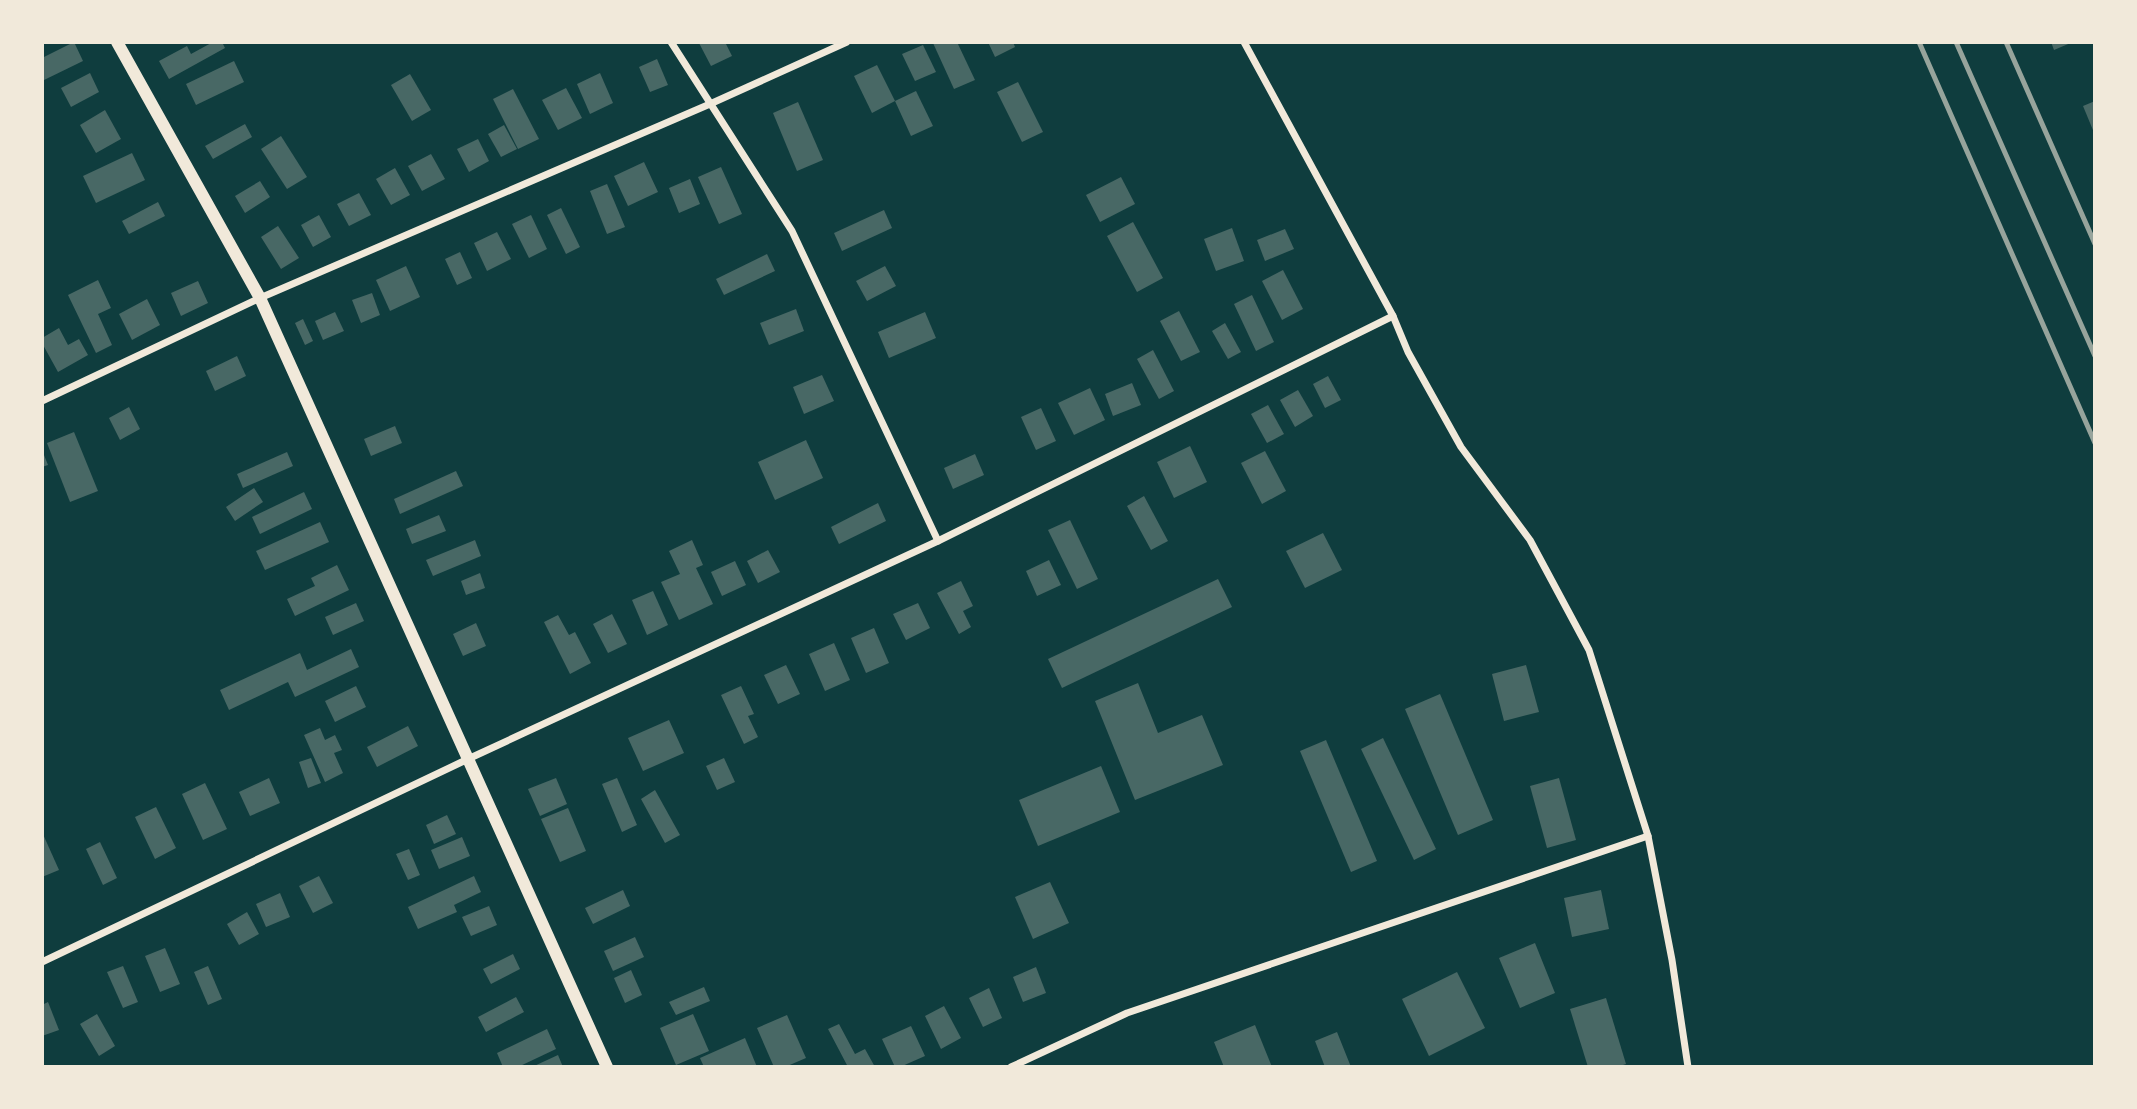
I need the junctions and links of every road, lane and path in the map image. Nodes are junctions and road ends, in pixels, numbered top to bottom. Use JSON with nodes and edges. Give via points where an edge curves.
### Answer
{"nodes":[{"id":1,"x":117,"y":42,"type":"edge"},
{"id":2,"x":671,"y":42,"type":"edge"},
{"id":3,"x":847,"y":42,"type":"edge"},
{"id":4,"x":1244,"y":42,"type":"edge"},
{"id":5,"x":710,"y":104,"type":"junction"},
{"id":6,"x":260,"y":298,"type":"junction"},
{"id":7,"x":1393,"y":316,"type":"junction"},
{"id":8,"x":42,"y":401,"type":"edge"},
{"id":9,"x":938,"y":541,"type":"junction"},
{"id":10,"x":468,"y":759,"type":"junction"},
{"id":11,"x":1648,"y":836,"type":"junction"},
{"id":12,"x":42,"y":962,"type":"edge"},
{"id":13,"x":607,"y":1067,"type":"edge"},
{"id":14,"x":1012,"y":1067,"type":"edge"},
{"id":15,"x":1688,"y":1067,"type":"edge"}],
"edges":[{"from":1,"to":6,"type":"street"},
{"from":2,"to":5,"type":"street"},
{"from":3,"to":5,"type":"street"},
{"from":4,"to":7,"type":"street"},
{"from":5,"to":6,"type":"street"},
{"from":5,"to":9,"type":"street","via":[[792,232]]},
{"from":6,"to":8,"type":"street"},
{"from":6,"to":10,"type":"street"},
{"from":7,"to":9,"type":"street"},
{"from":7,"to":11,"type":"street","via":[[1461,447],[1530,540],[1589,650]]},
{"from":9,"to":10,"type":"street"},
{"from":10,"to":12,"type":"street"},
{"from":10,"to":13,"type":"street"},
{"from":11,"to":14,"type":"street","via":[[1127,1013]]},
{"from":11,"to":15,"type":"street"}]}
